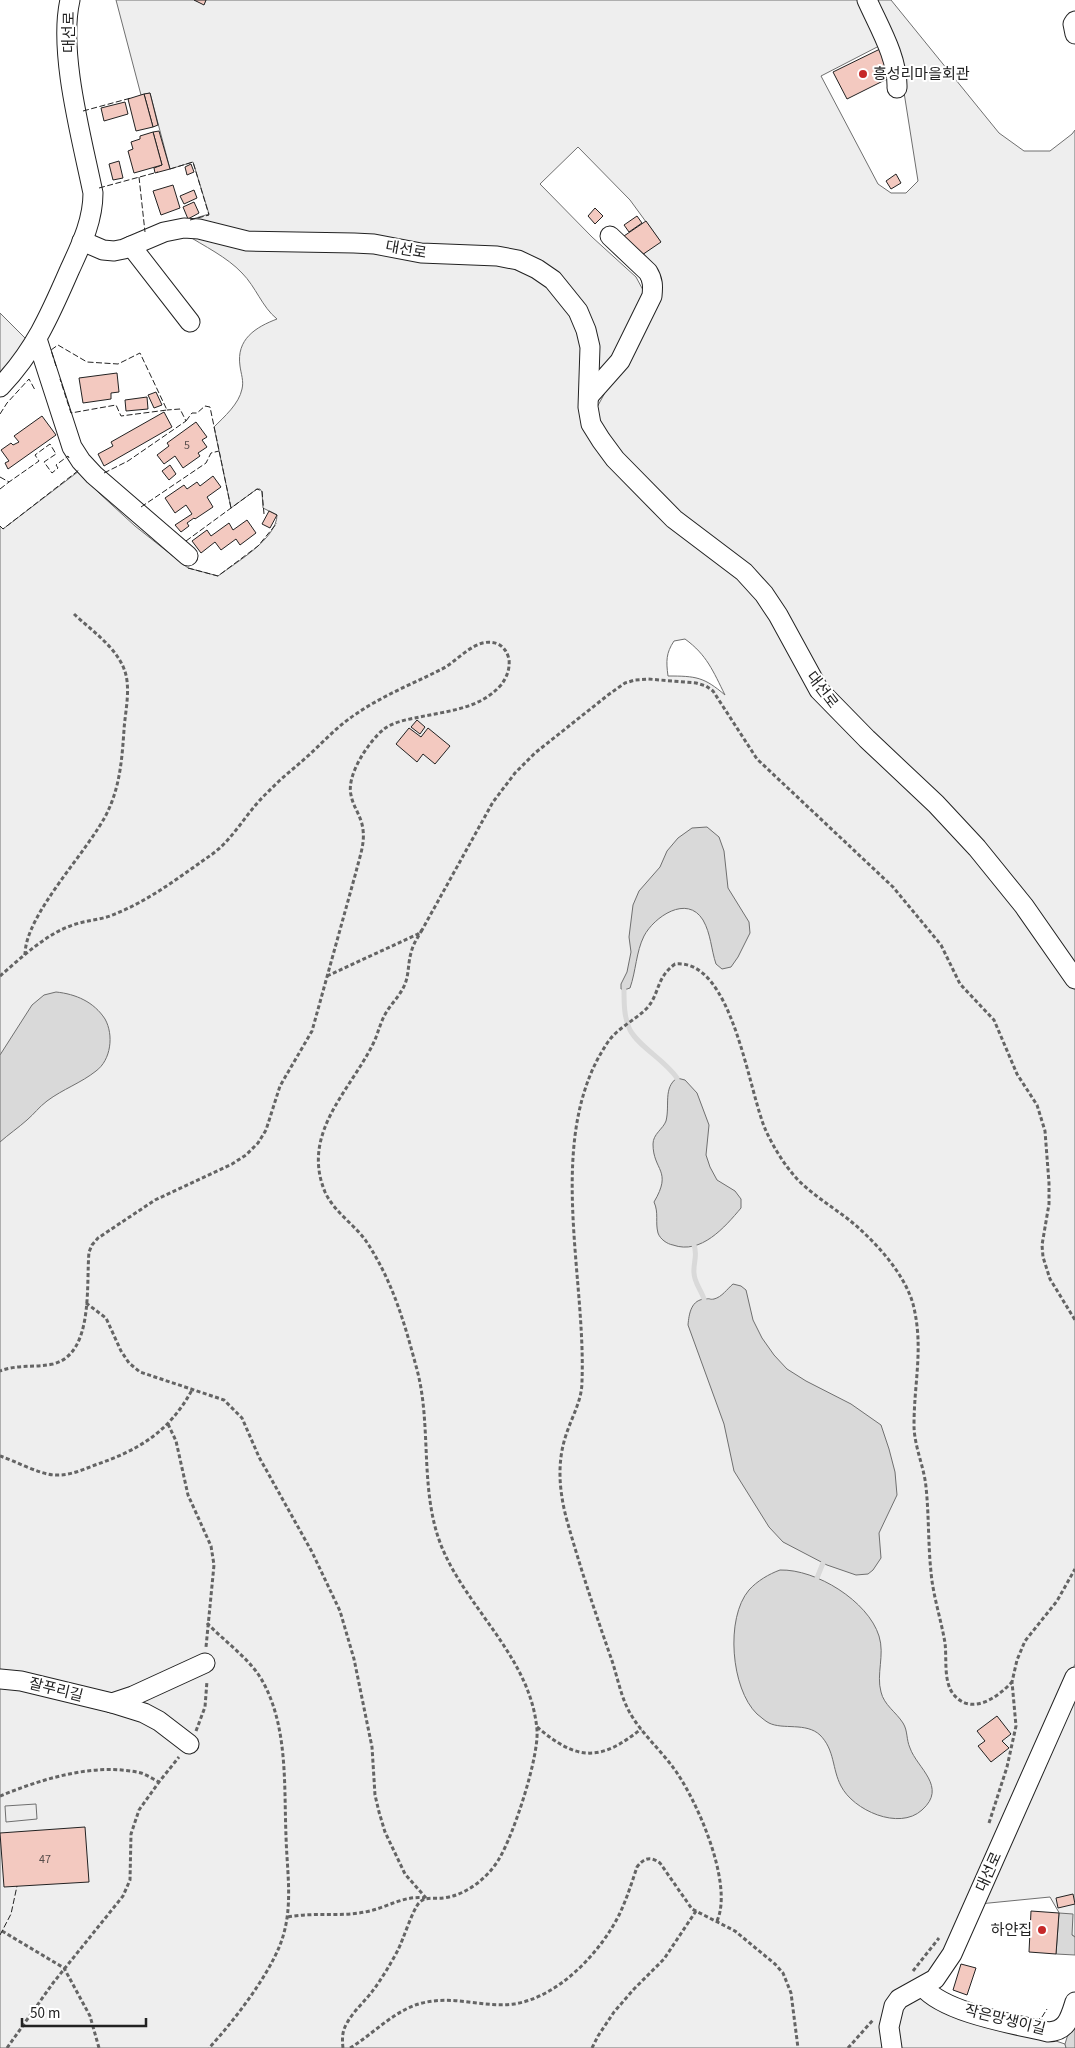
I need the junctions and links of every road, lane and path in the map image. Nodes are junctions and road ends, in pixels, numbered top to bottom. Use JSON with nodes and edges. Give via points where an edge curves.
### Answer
{"nodes":[{"id":1,"x":70,"y":0,"type":"edge"},
{"id":2,"x":867,"y":0,"type":"edge"},
{"id":3,"x":1075,"y":21,"type":"edge"},
{"id":4,"x":1075,"y":34,"type":"edge"},
{"id":5,"x":898,"y":88,"type":"dead end"},
{"id":6,"x":610,"y":236,"type":"dead end"},
{"id":7,"x":82,"y":241,"type":"junction"},
{"id":8,"x":131,"y":246,"type":"junction"},
{"id":9,"x":190,"y":322,"type":"dead end"},
{"id":10,"x":37,"y":339,"type":"junction"},
{"id":11,"x":0,"y":387,"type":"edge"},
{"id":12,"x":589,"y":396,"type":"junction"},
{"id":13,"x":188,"y":556,"type":"dead end"},
{"id":14,"x":74,"y":614,"type":"dead end"},
{"id":15,"x":422,"y":930,"type":"junction"},
{"id":16,"x":25,"y":955,"type":"junction"},
{"id":17,"x":0,"y":976,"type":"edge"},
{"id":18,"x":327,"y":976,"type":"junction"},
{"id":19,"x":1075,"y":978,"type":"edge"},
{"id":20,"x":86,"y":1303,"type":"junction"},
{"id":21,"x":1075,"y":1320,"type":"edge"},
{"id":22,"x":0,"y":1372,"type":"edge"},
{"id":23,"x":192,"y":1390,"type":"junction"},
{"id":24,"x":168,"y":1424,"type":"junction"},
{"id":25,"x":0,"y":1456,"type":"edge"},
{"id":26,"x":1075,"y":1568,"type":"edge"},
{"id":27,"x":207,"y":1623,"type":"junction"},
{"id":28,"x":205,"y":1663,"type":"junction"},
{"id":29,"x":1075,"y":1677,"type":"edge"},
{"id":30,"x":0,"y":1679,"type":"edge"},
{"id":31,"x":1012,"y":1682,"type":"junction"},
{"id":32,"x":112,"y":1703,"type":"junction"},
{"id":33,"x":537,"y":1727,"type":"junction"},
{"id":34,"x":641,"y":1729,"type":"junction"},
{"id":35,"x":189,"y":1744,"type":"junction"},
{"id":36,"x":159,"y":1782,"type":"junction"},
{"id":37,"x":0,"y":1796,"type":"edge"},
{"id":38,"x":989,"y":1824,"type":"dead end"},
{"id":39,"x":426,"y":1898,"type":"junction"},
{"id":40,"x":696,"y":1911,"type":"junction"},
{"id":41,"x":288,"y":1917,"type":"junction"},
{"id":42,"x":717,"y":1921,"type":"junction"},
{"id":43,"x":2,"y":1931,"type":"dead end"},
{"id":44,"x":942,"y":1933,"type":"dead end"},
{"id":45,"x":64,"y":1968,"type":"junction"},
{"id":46,"x":917,"y":1980,"type":"junction"},
{"id":47,"x":1075,"y":2002,"type":"edge"},
{"id":48,"x":879,"y":2013,"type":"dead end"},
{"id":49,"x":7,"y":2048,"type":"edge"},
{"id":50,"x":100,"y":2048,"type":"edge"},
{"id":51,"x":209,"y":2048,"type":"edge"},
{"id":52,"x":343,"y":2048,"type":"edge"},
{"id":53,"x":350,"y":2048,"type":"edge"},
{"id":54,"x":592,"y":2048,"type":"edge"},
{"id":55,"x":798,"y":2048,"type":"edge"},
{"id":56,"x":848,"y":2048,"type":"edge"},
{"id":57,"x":892,"y":2048,"type":"edge"}],
"edges":[{"from":1,"to":7,"type":"lane","name":"대선로","via":[[66,27],[70,68],[93,193],[90,221]]},
{"from":2,"to":5,"type":"lane","via":[[894,63]]},
{"from":3,"to":4,"type":"lane"},
{"from":6,"to":12,"type":"lane","via":[[648,272],[652,279],[652,296],[620,361]]},
{"from":7,"to":8,"type":"lane","name":"대선로","via":[[103,250],[114,251]]},
{"from":7,"to":10,"type":"lane","name":"대선로"},
{"from":8,"to":9,"type":"lane"},
{"from":8,"to":12,"type":"lane","name":"대선로","via":[[164,232],[184,228],[247,241],[374,244],[421,254],[497,256],[518,260],[553,280],[578,310],[590,347]]},
{"from":10,"to":11,"type":"lane","name":"대선로"},
{"from":10,"to":13,"type":"lane","via":[[67,434],[81,461]]},
{"from":12,"to":19,"type":"lane","name":"대선로","via":[[591,424],[615,459],[674,519],[744,572],[764,594],[819,690],[977,848],[1024,906]]},
{"from":14,"to":16,"type":"path","via":[[121,660],[127,680],[122,762],[118,788],[107,813],[33,924]]},
{"from":15,"to":18,"type":"path"},
{"from":15,"to":21,"type":"path","via":[[493,802],[535,753],[625,683],[648,679],[706,686],[728,713],[757,759],[906,901],[941,945],[960,984],[994,1020],[1017,1074],[1041,1116],[1050,1194],[1042,1257],[1050,1279]]},
{"from":15,"to":33,"type":"path","via":[[411,952],[405,984],[329,1116],[322,1133],[320,1173],[326,1194],[364,1239],[397,1299],[421,1386],[429,1493],[437,1536],[454,1571],[515,1663],[527,1689]]},
{"from":16,"to":17,"type":"path"},
{"from":16,"to":18,"type":"path","via":[[58,931],[114,915],[178,878],[220,849],[268,791],[336,728],[380,699],[445,668],[476,645],[496,643],[504,648],[510,668],[494,693],[463,708],[400,721],[385,728],[358,762],[350,794],[361,818],[363,845]]},
{"from":18,"to":20,"type":"path","via":[[312,1031],[280,1086],[266,1130],[258,1143],[232,1164],[155,1200],[98,1238],[89,1252]]},
{"from":20,"to":22,"type":"path","via":[[80,1336],[75,1350],[68,1357],[51,1364],[19,1365]]},
{"from":20,"to":23,"type":"path","via":[[106,1318],[129,1363],[140,1372]]},
{"from":23,"to":24,"type":"path"},
{"from":23,"to":39,"type":"path","via":[[224,1400],[242,1418],[259,1457],[330,1586],[354,1659],[385,1832],[405,1874]]},
{"from":24,"to":25,"type":"path","via":[[136,1449],[73,1473],[52,1475]]},
{"from":24,"to":27,"type":"path","via":[[176,1441],[188,1494],[211,1546],[214,1564]]},
{"from":26,"to":31,"type":"path","via":[[1057,1601],[1025,1641]]},
{"from":27,"to":28,"type":"path"},
{"from":27,"to":41,"type":"path","via":[[264,1683],[279,1725],[286,1778]]},
{"from":28,"to":32,"type":"lane"},
{"from":28,"to":35,"type":"path","via":[[205,1707]]},
{"from":29,"to":46,"type":"lane","name":"대선로","via":[[952,1954],[935,1979]]},
{"from":30,"to":32,"type":"lane","name":"잘푸리길"},
{"from":31,"to":34,"type":"path","via":[[993,1699],[972,1704],[956,1697],[948,1682],[946,1648],[931,1574],[926,1488],[915,1433],[919,1362],[916,1322],[913,1304],[903,1281],[862,1232],[798,1180],[777,1152],[759,1114],[747,1068],[719,991],[711,980],[692,966],[675,964],[661,977],[649,1006],[606,1043],[583,1091],[575,1129],[573,1183],[582,1327],[582,1388],[561,1453],[561,1492],[588,1592],[624,1702]]},
{"from":31,"to":38,"type":"path","via":[[1016,1726]]},
{"from":32,"to":35,"type":"lane","name":"잘푸리길","via":[[144,1713]]},
{"from":33,"to":34,"type":"path","via":[[564,1746],[587,1754],[620,1745]]},
{"from":33,"to":39,"type":"path","via":[[534,1762],[499,1859],[469,1889],[445,1898]]},
{"from":34,"to":42,"type":"path","via":[[673,1767],[696,1803],[719,1878],[722,1907]]},
{"from":35,"to":36,"type":"path"},
{"from":36,"to":37,"type":"path","via":[[142,1774],[109,1769],[45,1781]]},
{"from":36,"to":45,"type":"path","via":[[139,1810],[131,1834],[130,1880],[123,1896]]},
{"from":39,"to":41,"type":"path","via":[[404,1899],[367,1912]]},
{"from":39,"to":52,"type":"path","via":[[417,1904],[389,1966],[348,2020],[342,2034]]},
{"from":40,"to":42,"type":"path"},
{"from":40,"to":53,"type":"path","via":[[686,1902],[660,1863],[648,1858],[637,1867],[620,1914],[606,1936],[574,1974],[551,1991],[514,2004],[427,2002],[399,2013]]},
{"from":40,"to":54,"type":"path","via":[[664,1959],[614,2012]]},
{"from":41,"to":51,"type":"path","via":[[279,1947],[265,1972],[233,2022]]},
{"from":42,"to":55,"type":"path","via":[[748,1941],[783,1973],[791,1993]]},
{"from":43,"to":45,"type":"path"},
{"from":44,"to":46,"type":"path"},
{"from":45,"to":49,"type":"path"},
{"from":45,"to":50,"type":"path","via":[[90,2016]]},
{"from":46,"to":47,"type":"lane","name":"작은망생이길","via":[[930,1994],[956,2008],[1048,2032],[1063,2029]]},
{"from":46,"to":57,"type":"lane","name":"대선로","via":[[894,2006],[889,2027]]},
{"from":48,"to":56,"type":"path"}]}
